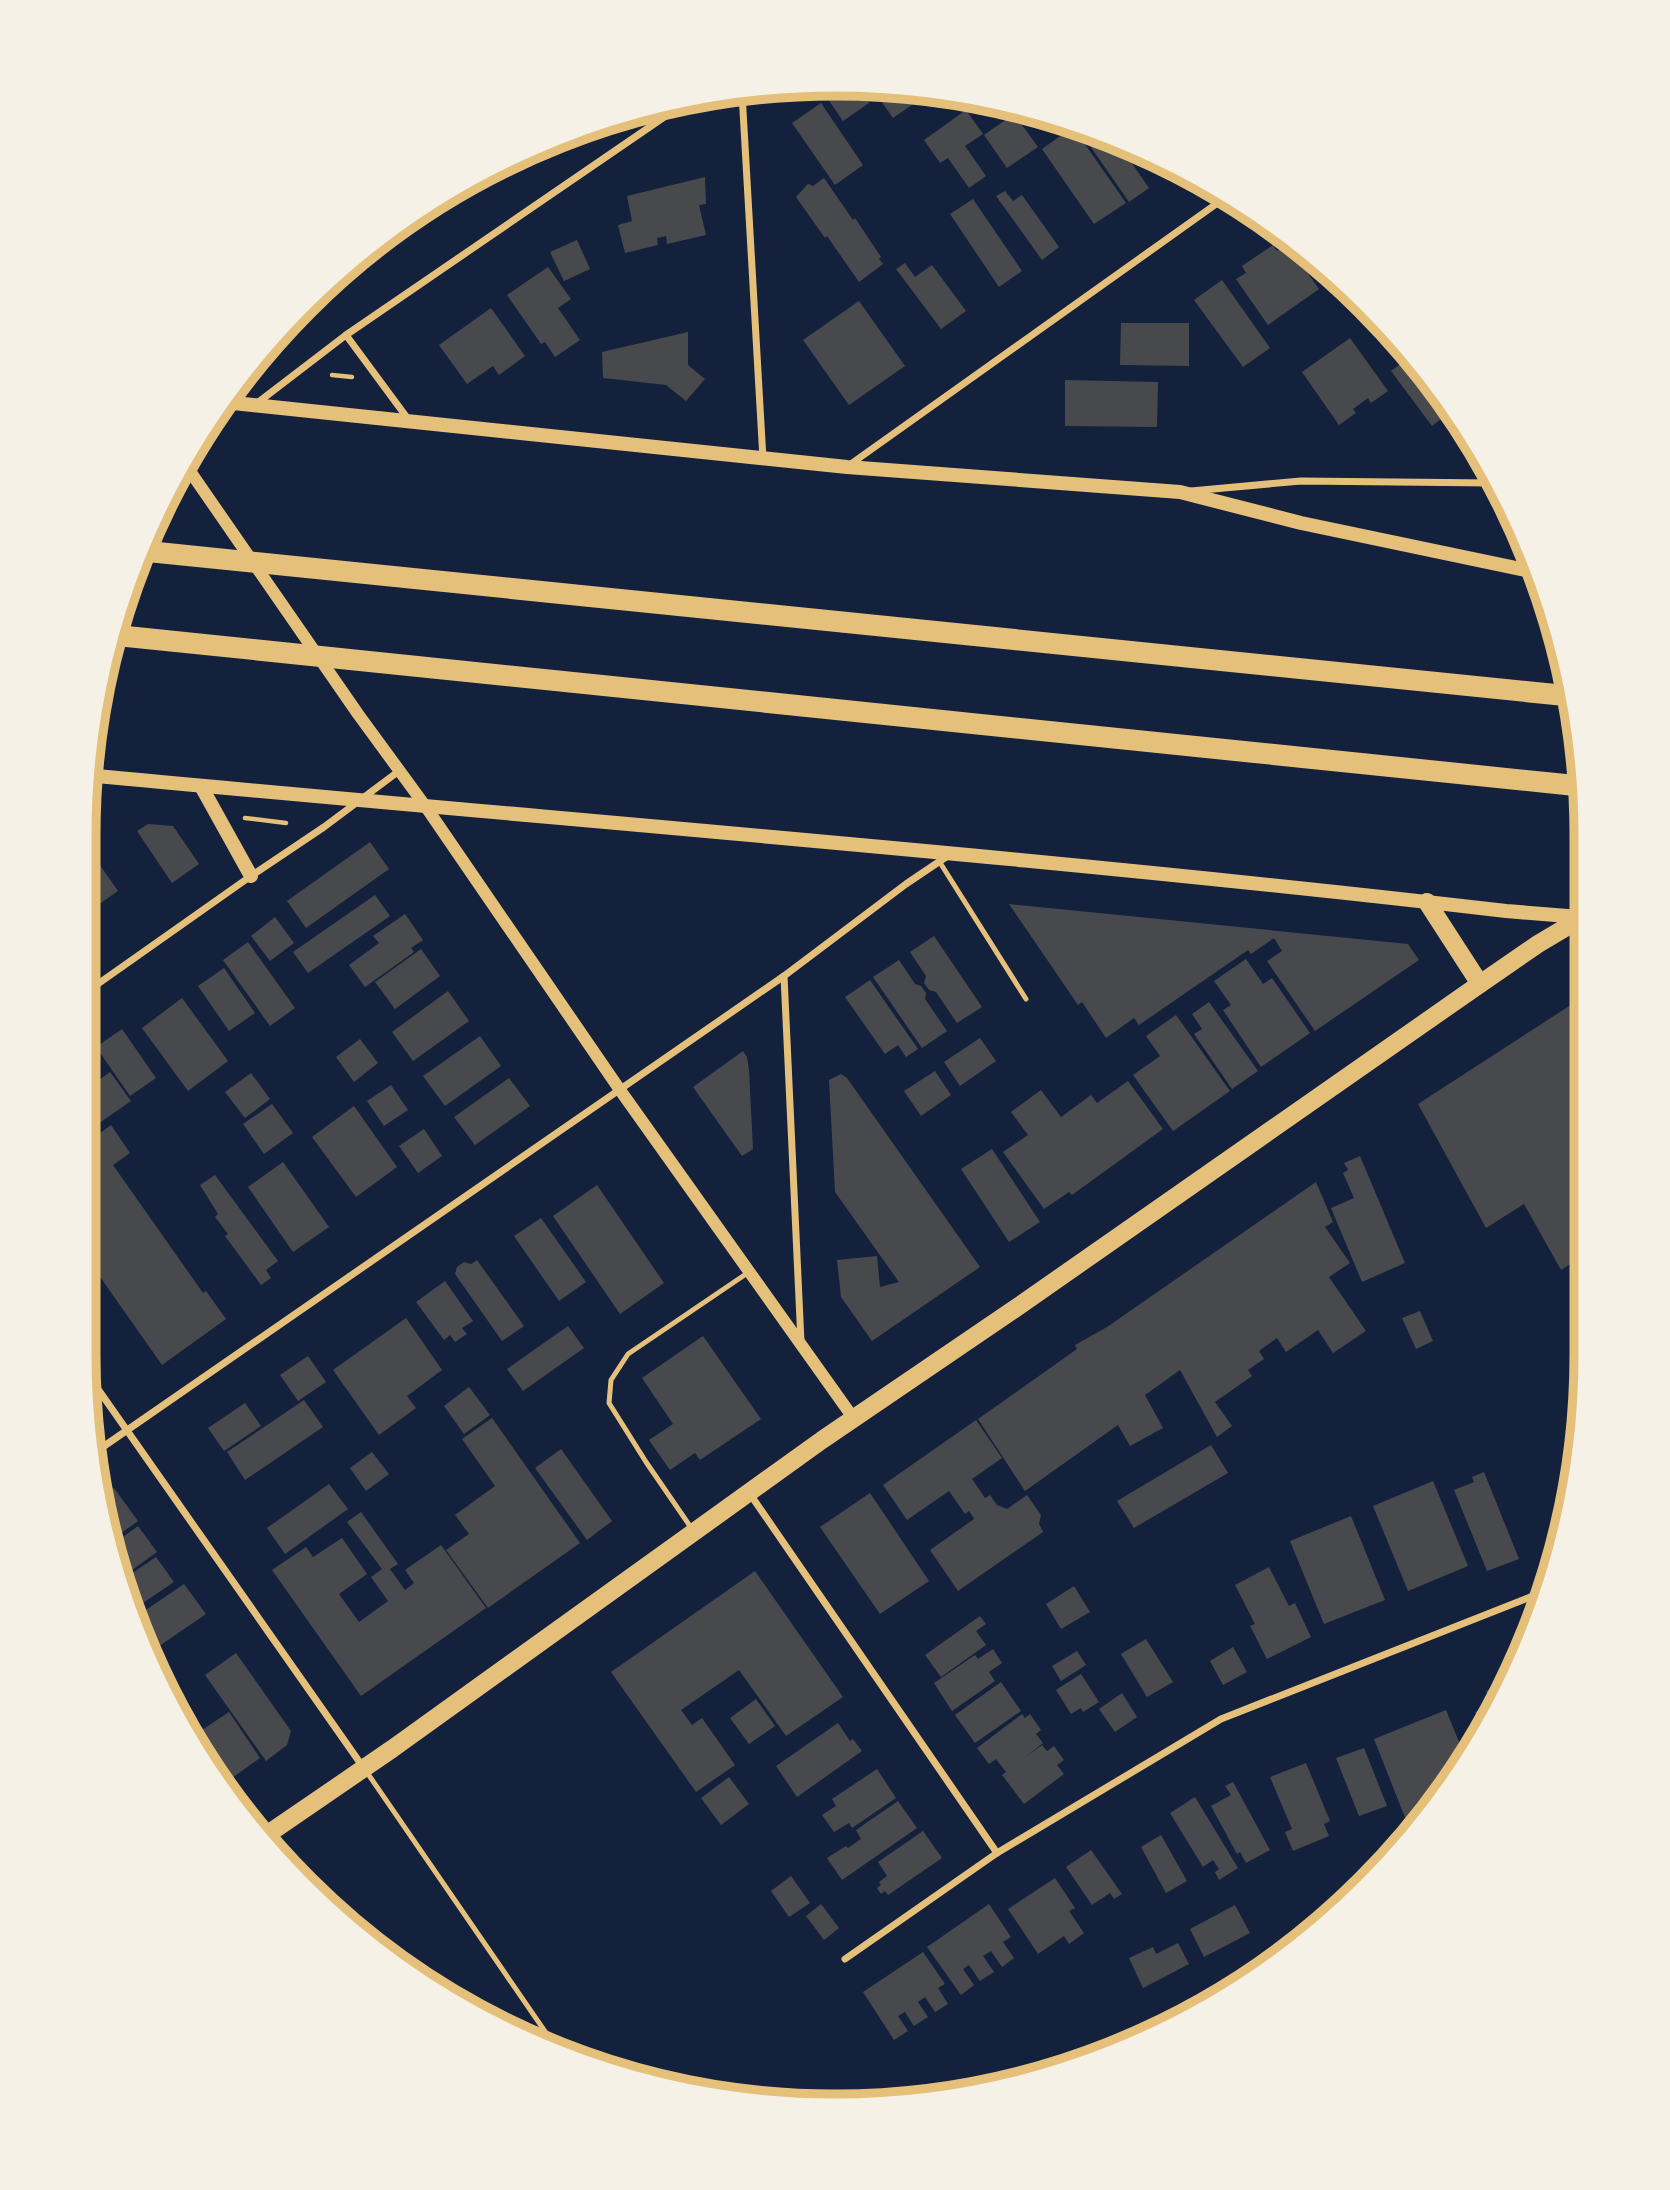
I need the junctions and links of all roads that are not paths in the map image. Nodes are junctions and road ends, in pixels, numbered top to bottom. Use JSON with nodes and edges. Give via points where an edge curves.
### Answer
{"nodes":[{"id":1,"x":743,"y":103,"type":"edge"},
{"id":2,"x":666,"y":116,"type":"edge"},
{"id":3,"x":1217,"y":203,"type":"edge"},
{"id":4,"x":346,"y":335,"type":"junction"},
{"id":5,"x":236,"y":403,"type":"edge"},
{"id":6,"x":256,"y":405,"type":"junction"},
{"id":7,"x":409,"y":420,"type":"junction"},
{"id":8,"x":763,"y":459,"type":"junction"},
{"id":9,"x":847,"y":467,"type":"junction"},
{"id":10,"x":192,"y":472,"type":"edge"},
{"id":11,"x":1484,"y":482,"type":"edge"},
{"id":12,"x":1180,"y":492,"type":"junction"},
{"id":13,"x":152,"y":552,"type":"edge"},
{"id":14,"x":1525,"y":570,"type":"edge"},
{"id":15,"x":123,"y":636,"type":"edge"},
{"id":16,"x":1561,"y":695,"type":"edge"},
{"id":17,"x":399,"y":771,"type":"junction"},
{"id":18,"x":99,"y":776,"type":"edge"},
{"id":19,"x":1572,"y":785,"type":"edge"},
{"id":20,"x":201,"y":786,"type":"junction"},
{"id":21,"x":356,"y":801,"type":"junction"},
{"id":22,"x":426,"y":807,"type":"junction"},
{"id":23,"x":953,"y":852,"type":"junction"},
{"id":24,"x":939,"y":862,"type":"junction"},
{"id":25,"x":251,"y":876,"type":"junction"},
{"id":26,"x":1427,"y":902,"type":"junction"},
{"id":27,"x":1574,"y":917,"type":"edge"},
{"id":28,"x":1574,"y":922,"type":"edge"},
{"id":29,"x":784,"y":976,"type":"junction"},
{"id":30,"x":1480,"y":984,"type":"junction"},
{"id":31,"x":96,"y":985,"type":"edge"},
{"id":32,"x":1026,"y":999,"type":"dead end"},
{"id":33,"x":620,"y":1090,"type":"junction"},
{"id":34,"x":749,"y":1272,"type":"junction"},
{"id":35,"x":802,"y":1346,"type":"junction"},
{"id":36,"x":97,"y":1388,"type":"edge"},
{"id":37,"x":854,"y":1419,"type":"junction"},
{"id":38,"x":128,"y":1431,"type":"junction"},
{"id":39,"x":103,"y":1447,"type":"edge"},
{"id":40,"x":750,"y":1494,"type":"junction"},
{"id":41,"x":694,"y":1532,"type":"junction"},
{"id":42,"x":1534,"y":1596,"type":"edge"},
{"id":43,"x":364,"y":1768,"type":"junction"},
{"id":44,"x":271,"y":1832,"type":"edge"},
{"id":45,"x":997,"y":1853,"type":"junction"},
{"id":46,"x":845,"y":1959,"type":"dead end"},
{"id":47,"x":548,"y":2036,"type":"edge"}],
"edges":[{"from":1,"to":8,"type":"street"},
{"from":2,"to":4,"type":"street"},
{"from":3,"to":9,"type":"street"},
{"from":4,"to":6,"type":"street"},
{"from":4,"to":7,"type":"street"},
{"from":5,"to":6,"type":"main road"},
{"from":6,"to":7,"type":"main road"},
{"from":7,"to":8,"type":"main road"},
{"from":8,"to":9,"type":"main road"},
{"from":9,"to":12,"type":"main road"},
{"from":10,"to":17,"type":"street"},
{"from":11,"to":12,"type":"street","via":[[1301,481]]},
{"from":12,"to":14,"type":"main road","via":[[1301,523]]},
{"from":13,"to":16,"type":"highway"},
{"from":15,"to":19,"type":"highway"},
{"from":17,"to":21,"type":"street"},
{"from":17,"to":22,"type":"street"},
{"from":18,"to":20,"type":"main road"},
{"from":20,"to":21,"type":"main road"},
{"from":20,"to":25,"type":"main road"},
{"from":21,"to":22,"type":"main road"},
{"from":21,"to":25,"type":"street"},
{"from":22,"to":23,"type":"main road"},
{"from":22,"to":33,"type":"street"},
{"from":23,"to":24,"type":"street"},
{"from":23,"to":26,"type":"main road"},
{"from":24,"to":29,"type":"street"},
{"from":24,"to":32,"type":"lane"},
{"from":25,"to":31,"type":"street"},
{"from":26,"to":27,"type":"main road"},
{"from":26,"to":30,"type":"main road"},
{"from":28,"to":30,"type":"main road"},
{"from":29,"to":33,"type":"street"},
{"from":29,"to":35,"type":"street"},
{"from":30,"to":37,"type":"main road"},
{"from":33,"to":34,"type":"street"},
{"from":33,"to":38,"type":"street"},
{"from":34,"to":35,"type":"street"},
{"from":34,"to":41,"type":"lane","via":[[628,1354],[611,1380],[609,1403]]},
{"from":35,"to":37,"type":"street"},
{"from":36,"to":38,"type":"street"},
{"from":37,"to":40,"type":"main road"},
{"from":38,"to":39,"type":"street"},
{"from":38,"to":43,"type":"street"},
{"from":40,"to":41,"type":"main road"},
{"from":40,"to":45,"type":"street"},
{"from":41,"to":43,"type":"main road"},
{"from":42,"to":45,"type":"street","via":[[1221,1719]]},
{"from":43,"to":44,"type":"main road"},
{"from":43,"to":47,"type":"lane"},
{"from":45,"to":46,"type":"street"}]}
